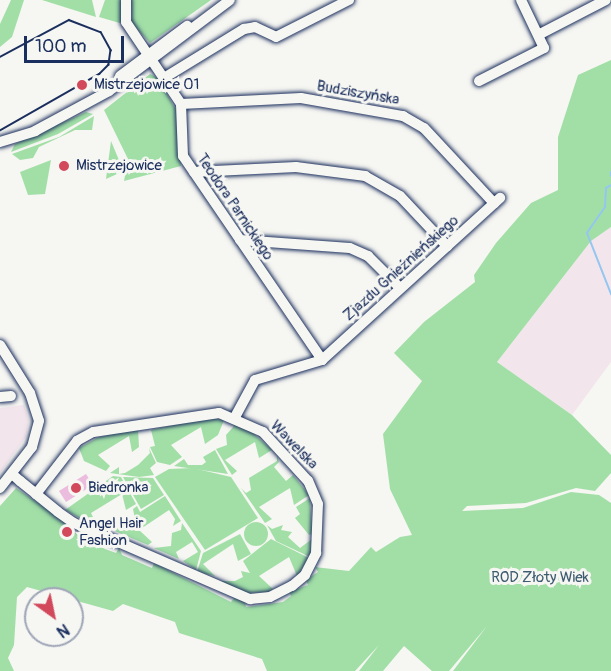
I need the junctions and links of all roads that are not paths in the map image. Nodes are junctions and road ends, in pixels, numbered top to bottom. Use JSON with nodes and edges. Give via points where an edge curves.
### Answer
{"nodes":[{"id":1,"x":126,"y":0,"type":"edge"},
{"id":2,"x":228,"y":0,"type":"edge"},
{"id":3,"x":349,"y":0,"type":"edge"},
{"id":4,"x":521,"y":0,"type":"edge"},
{"id":5,"x":606,"y":0,"type":"edge"},
{"id":6,"x":540,"y":34,"type":"junction"},
{"id":7,"x":150,"y":57,"type":"junction"},
{"id":8,"x":164,"y":78,"type":"junction"},
{"id":9,"x":479,"y":81,"type":"dead end"},
{"id":10,"x":181,"y":104,"type":"junction"},
{"id":11,"x":0,"y":142,"type":"edge"},
{"id":12,"x":194,"y":172,"type":"junction"},
{"id":13,"x":497,"y":201,"type":"joint"},
{"id":14,"x":240,"y":240,"type":"junction"},
{"id":15,"x":447,"y":246,"type":"junction"},
{"id":16,"x":400,"y":288,"type":"junction"},
{"id":17,"x":0,"y":345,"type":"edge"},
{"id":18,"x":322,"y":360,"type":"junction"},
{"id":19,"x":235,"y":417,"type":"junction"},
{"id":20,"x":12,"y":474,"type":"junction"},
{"id":21,"x":0,"y":488,"type":"edge"},
{"id":22,"x":36,"y":494,"type":"junction"}],
"edges":[{"from":1,"to":7,"type":"street","via":[[124,18]]},
{"from":2,"to":7,"type":"street"},
{"from":3,"to":8,"type":"street","via":[[276,37],[255,27],[244,29]]},
{"from":4,"to":6,"type":"street"},
{"from":5,"to":6,"type":"street"},
{"from":6,"to":9,"type":"street","via":[[544,43],[540,52]]},
{"from":7,"to":8,"type":"street"},
{"from":7,"to":11,"type":"street","via":[[90,102],[35,130]]},
{"from":8,"to":10,"type":"street"},
{"from":10,"to":12,"type":"street","name":"Teodora Parnickiego","via":[[180,149]]},
{"from":10,"to":13,"type":"street","name":"Budziszyńska","via":[[301,98],[403,116],[423,128]]},
{"from":12,"to":14,"type":"street","name":"Teodora Parnickiego"},
{"from":12,"to":15,"type":"street","via":[[296,166],[365,176],[400,196]]},
{"from":13,"to":15,"type":"street","name":"Zjazdu Gnieźnieńskiego"},
{"from":14,"to":16,"type":"street","via":[[350,248],[368,256]]},
{"from":14,"to":18,"type":"street","name":"Teodora Parnickiego"},
{"from":15,"to":16,"type":"street","name":"Zjazdu Gnieźnieńskiego"},
{"from":16,"to":18,"type":"street","name":"Zjazdu Gnieźnieńskiego"},
{"from":17,"to":20,"type":"street","via":[[37,406],[38,429],[27,455]]},
{"from":18,"to":19,"type":"street","via":[[255,380]]},
{"from":19,"to":22,"type":"street","name":"Wawelska","via":[[196,413],[93,432],[76,441]]},
{"from":19,"to":22,"type":"street","name":"Wawelska","via":[[262,432],[299,470],[317,496],[316,553],[299,581],[263,599],[237,596],[96,534]]},
{"from":20,"to":21,"type":"street"},
{"from":20,"to":22,"type":"street","name":"Wawelska"}]}
